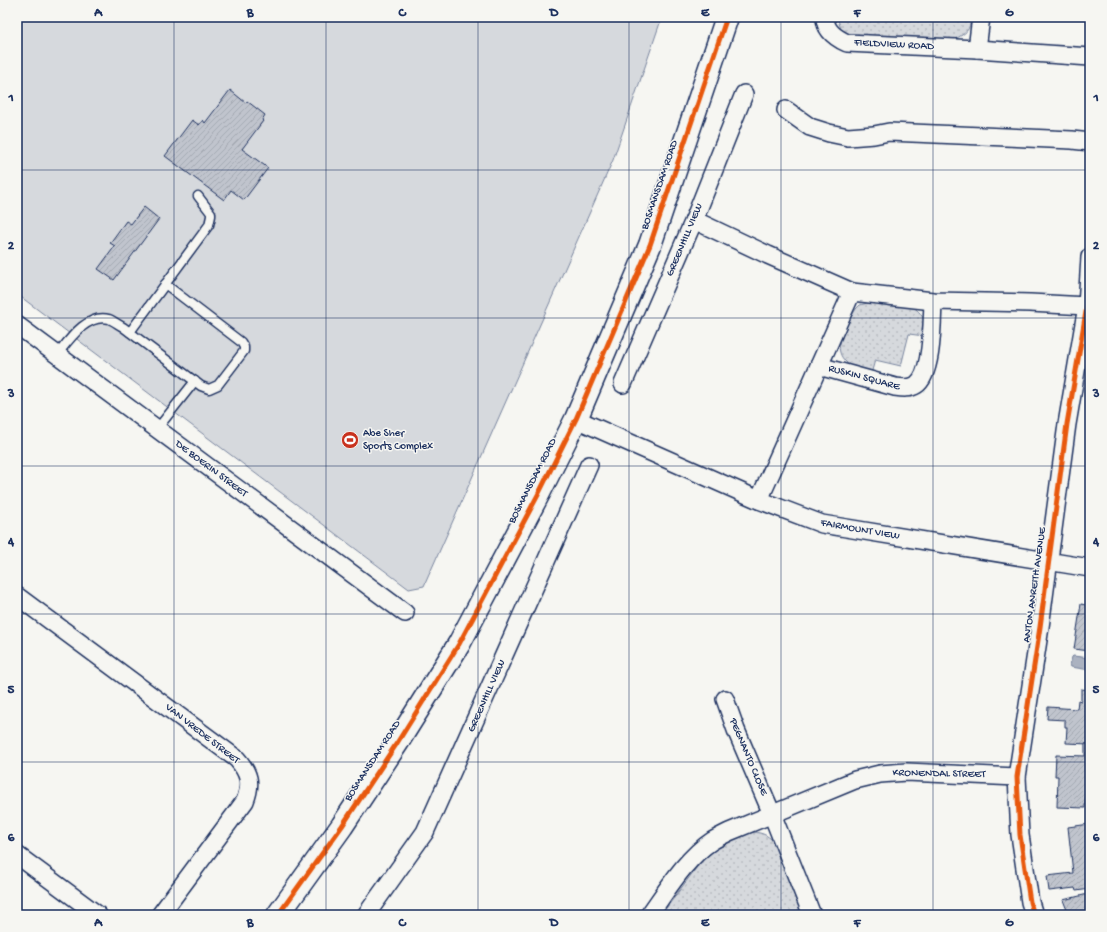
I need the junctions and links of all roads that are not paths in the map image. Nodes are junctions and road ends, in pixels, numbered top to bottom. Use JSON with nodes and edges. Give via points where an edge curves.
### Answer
{"nodes":[{"id":1,"x":727,"y":17,"type":"edge"},
{"id":2,"x":825,"y":17,"type":"edge"},
{"id":3,"x":981,"y":17,"type":"edge"},
{"id":4,"x":977,"y":49,"type":"junction"},
{"id":5,"x":1090,"y":57,"type":"edge"},
{"id":6,"x":744,"y":94,"type":"dead end"},
{"id":7,"x":786,"y":110,"type":"dead end"},
{"id":8,"x":1090,"y":142,"type":"edge"},
{"id":9,"x":198,"y":196,"type":"dead end"},
{"id":10,"x":694,"y":220,"type":"junction"},
{"id":11,"x":1090,"y":257,"type":"edge"},
{"id":12,"x":165,"y":284,"type":"junction"},
{"id":13,"x":852,"y":292,"type":"junction"},
{"id":14,"x":933,"y":301,"type":"junction"},
{"id":15,"x":1087,"y":306,"type":"junction"},
{"id":16,"x":17,"y":325,"type":"edge"},
{"id":17,"x":130,"y":332,"type":"junction"},
{"id":18,"x":57,"y":354,"type":"junction"},
{"id":19,"x":819,"y":366,"type":"junction"},
{"id":20,"x":195,"y":381,"type":"junction"},
{"id":21,"x":623,"y":384,"type":"dead end"},
{"id":22,"x":576,"y":419,"type":"junction"},
{"id":23,"x":157,"y":429,"type":"junction"},
{"id":24,"x":589,"y":465,"type":"dead end"},
{"id":25,"x":759,"y":500,"type":"junction"},
{"id":26,"x":1049,"y":561,"type":"junction"},
{"id":27,"x":1090,"y":568,"type":"edge"},
{"id":28,"x":17,"y":596,"type":"edge"},
{"id":29,"x":405,"y":613,"type":"dead end"},
{"id":30,"x":725,"y":699,"type":"dead end"},
{"id":31,"x":1017,"y":777,"type":"junction"},
{"id":32,"x":772,"y":814,"type":"junction"},
{"id":33,"x":17,"y":855,"type":"edge"},
{"id":34,"x":98,"y":915,"type":"edge"},
{"id":35,"x":160,"y":915,"type":"edge"},
{"id":36,"x":278,"y":915,"type":"edge"},
{"id":37,"x":366,"y":915,"type":"edge"},
{"id":38,"x":649,"y":915,"type":"edge"},
{"id":39,"x":812,"y":915,"type":"edge"},
{"id":40,"x":1034,"y":915,"type":"edge"}],
"edges":[{"from":1,"to":22,"type":"main road","name":"BOSMANSDAM ROAD","via":[[650,245]]},
{"from":2,"to":4,"type":"street","name":"FIELDVIEW ROAD","via":[[832,34],[838,40],[847,43]]},
{"from":3,"to":4,"type":"street"},
{"from":4,"to":5,"type":"street","name":"FIELDVIEW ROAD"},
{"from":6,"to":10,"type":"street","name":"GREENHILL VIEW"},
{"from":7,"to":8,"type":"street","via":[[810,127],[848,137],[889,132]]},
{"from":9,"to":12,"type":"lane","via":[[211,213],[211,220]]},
{"from":10,"to":13,"type":"street"},
{"from":10,"to":21,"type":"street","name":"GREENHILL VIEW"},
{"from":11,"to":15,"type":"street","name":"ANTON ANREITH AVENUE"},
{"from":12,"to":17,"type":"lane"},
{"from":12,"to":20,"type":"lane","via":[[241,342],[244,349],[218,385],[209,389]]},
{"from":13,"to":14,"type":"street"},
{"from":13,"to":19,"type":"street","name":"RUSKIN SQUARE"},
{"from":14,"to":15,"type":"street","via":[[1030,302]]},
{"from":14,"to":19,"type":"street","name":"RUSKIN SQUARE","via":[[929,362],[922,380],[912,387],[895,387]]},
{"from":15,"to":26,"type":"street","name":"ANTON ANREITH AVENUE","via":[[1067,424]]},
{"from":16,"to":18,"type":"street","name":"DE BOERIN STREET"},
{"from":17,"to":18,"type":"lane","via":[[111,320],[94,320],[74,334]]},
{"from":17,"to":20,"type":"lane"},
{"from":18,"to":23,"type":"street","name":"DE BOERIN STREET"},
{"from":19,"to":25,"type":"street","name":"RUSKIN SQUARE"},
{"from":20,"to":23,"type":"lane"},
{"from":22,"to":25,"type":"street","name":"FAIRMOUNT VIEW"},
{"from":22,"to":36,"type":"main road","name":"BOSMANSDAM ROAD","via":[[459,644],[398,744]]},
{"from":23,"to":29,"type":"street","name":"DE BOERIN STREET"},
{"from":24,"to":37,"type":"street","name":"GREENHILL VIEW","via":[[425,832]]},
{"from":25,"to":26,"type":"street","name":"FAIRMOUNT VIEW","via":[[822,524]]},
{"from":26,"to":27,"type":"street","name":"FAIRMOUNT VIEW"},
{"from":26,"to":31,"type":"street","name":"ANTON ANREITH AVENUE"},
{"from":28,"to":35,"type":"street","name":"VAN VREDE STREET","via":[[237,759],[248,774],[249,791],[245,801]]},
{"from":30,"to":32,"type":"street","name":"PEGNANTO CLOSE"},
{"from":31,"to":32,"type":"street","name":"KRONENDAL STREET","via":[[906,772],[880,774],[855,780]]},
{"from":31,"to":40,"type":"street","name":"ANTON ANREITH AVENUE","via":[[1020,835]]},
{"from":32,"to":38,"type":"street","name":"KRONENDAL STREET","via":[[729,832],[698,852]]},
{"from":32,"to":39,"type":"street"},
{"from":33,"to":34,"type":"street"}]}
